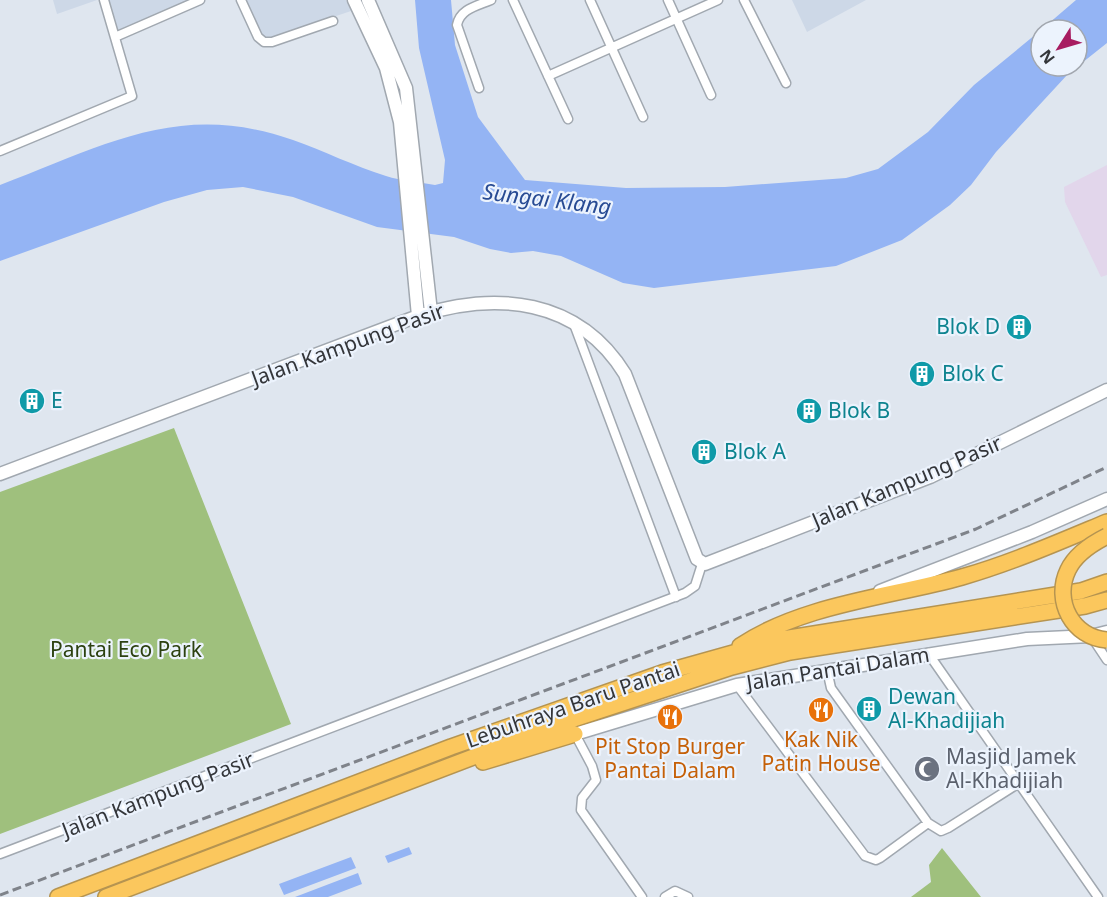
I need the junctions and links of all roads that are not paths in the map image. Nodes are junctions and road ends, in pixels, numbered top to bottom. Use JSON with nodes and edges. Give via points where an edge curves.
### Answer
{"nodes":[{"id":1,"x":104,"y":0,"type":"edge"},
{"id":2,"x":200,"y":0,"type":"edge"},
{"id":3,"x":240,"y":0,"type":"edge"},
{"id":4,"x":354,"y":0,"type":"edge"},
{"id":5,"x":368,"y":0,"type":"edge"},
{"id":6,"x":491,"y":0,"type":"edge"},
{"id":7,"x":513,"y":0,"type":"edge"},
{"id":8,"x":590,"y":0,"type":"edge"},
{"id":9,"x":668,"y":0,"type":"edge"},
{"id":10,"x":718,"y":0,"type":"edge"},
{"id":11,"x":744,"y":0,"type":"edge"},
{"id":12,"x":677,"y":19,"type":"junction"},
{"id":13,"x":333,"y":21,"type":"dead end"},
{"id":14,"x":115,"y":37,"type":"junction"},
{"id":15,"x":612,"y":48,"type":"junction"},
{"id":16,"x":548,"y":76,"type":"junction"},
{"id":17,"x":786,"y":83,"type":"dead end"},
{"id":18,"x":479,"y":88,"type":"dead end"},
{"id":19,"x":711,"y":95,"type":"dead end"},
{"id":20,"x":644,"y":117,"type":"dead end"},
{"id":21,"x":568,"y":119,"type":"dead end"},
{"id":22,"x":406,"y":122,"type":"junction"},
{"id":23,"x":0,"y":151,"type":"edge"},
{"id":24,"x":421,"y":275,"type":"junction"},
{"id":25,"x":431,"y":312,"type":"junction"},
{"id":26,"x":418,"y":316,"type":"junction"},
{"id":27,"x":574,"y":324,"type":"junction"},
{"id":28,"x":1107,"y":390,"type":"edge"},
{"id":29,"x":0,"y":474,"type":"edge"},
{"id":30,"x":1107,"y":499,"type":"edge"},
{"id":31,"x":1107,"y":522,"type":"edge"},
{"id":32,"x":1107,"y":536,"type":"edge"},
{"id":33,"x":702,"y":564,"type":"junction"},
{"id":34,"x":1107,"y":582,"type":"edge"},
{"id":35,"x":676,"y":597,"type":"junction"},
{"id":36,"x":1107,"y":600,"type":"edge"},
{"id":37,"x":846,"y":604,"type":"junction"},
{"id":38,"x":1107,"y":632,"type":"edge"},
{"id":39,"x":1091,"y":636,"type":"junction"},
{"id":40,"x":1107,"y":640,"type":"edge"},
{"id":41,"x":727,"y":654,"type":"junction"},
{"id":42,"x":928,"y":654,"type":"junction"},
{"id":43,"x":1107,"y":660,"type":"edge"},
{"id":44,"x":827,"y":670,"type":"junction"},
{"id":45,"x":737,"y":685,"type":"junction"},
{"id":46,"x":574,"y":734,"type":"junction"},
{"id":47,"x":417,"y":777,"type":"junction"},
{"id":48,"x":1019,"y":783,"type":"junction"},
{"id":49,"x":928,"y":823,"type":"junction"},
{"id":50,"x":0,"y":854,"type":"edge"},
{"id":51,"x":58,"y":897,"type":"edge"},
{"id":52,"x":106,"y":897,"type":"edge"},
{"id":53,"x":642,"y":897,"type":"edge"},
{"id":54,"x":665,"y":897,"type":"edge"},
{"id":55,"x":687,"y":897,"type":"edge"},
{"id":56,"x":1098,"y":897,"type":"edge"}],
"edges":[{"from":1,"to":14,"type":"street"},
{"from":2,"to":14,"type":"street"},
{"from":3,"to":13,"type":"street","via":[[264,42]]},
{"from":4,"to":22,"type":"street"},
{"from":5,"to":22,"type":"street","via":[[406,88]]},
{"from":6,"to":18,"type":"street","via":[[458,16],[457,25]]},
{"from":7,"to":16,"type":"street"},
{"from":8,"to":15,"type":"street"},
{"from":9,"to":12,"type":"street"},
{"from":10,"to":12,"type":"street"},
{"from":11,"to":17,"type":"street"},
{"from":12,"to":15,"type":"street"},
{"from":12,"to":19,"type":"street"},
{"from":14,"to":23,"type":"street","via":[[132,96]]},
{"from":15,"to":16,"type":"street"},
{"from":15,"to":20,"type":"street"},
{"from":16,"to":21,"type":"street"},
{"from":22,"to":24,"type":"street"},
{"from":24,"to":25,"type":"street"},
{"from":24,"to":26,"type":"street"},
{"from":25,"to":26,"type":"street","name":"Jalan Kampung Pasir"},
{"from":25,"to":27,"type":"street","name":"Jalan Kampung Pasir","via":[[506,302],[538,307]]},
{"from":26,"to":29,"type":"street","name":"Jalan Kampung Pasir"},
{"from":27,"to":33,"type":"street","name":"Jalan Kampung Pasir","via":[[602,342],[625,374]]},
{"from":27,"to":35,"type":"street"},
{"from":28,"to":33,"type":"street","name":"Jalan Kampung Pasir","via":[[930,477]]},
{"from":30,"to":37,"type":"street"},
{"from":31,"to":37,"type":"highway","via":[[992,567]]},
{"from":32,"to":40,"type":"highway","bridge":true,"via":[[1074,560],[1064,579],[1063,591],[1076,627],[1088,636]]},
{"from":33,"to":35,"type":"street","name":"Jalan Kampung Pasir","via":[[695,586]]},
{"from":34,"to":41,"type":"highway","name":"Lebuhraya Baru Pantai","via":[[1082,591],[783,639]]},
{"from":35,"to":50,"type":"street","name":"Jalan Kampung Pasir"},
{"from":36,"to":47,"type":"highway","name":"Lebuhraya Baru Pantai","via":[[790,652],[741,664],[586,714]]},
{"from":37,"to":41,"type":"highway","via":[[756,635]]},
{"from":38,"to":39,"type":"street","name":"Jalan Pantai Dalam"},
{"from":39,"to":42,"type":"street","name":"Jalan Pantai Dalam","via":[[1026,639]]},
{"from":39,"to":43,"type":"street"},
{"from":41,"to":51,"type":"highway","name":"Lebuhraya Baru Pantai","via":[[451,747]]},
{"from":42,"to":44,"type":"street","name":"Jalan Pantai Dalam"},
{"from":42,"to":48,"type":"street"},
{"from":44,"to":45,"type":"street","name":"Jalan Pantai Dalam"},
{"from":44,"to":49,"type":"street","via":[[831,688]]},
{"from":45,"to":46,"type":"street","name":"Jalan Pantai Dalam"},
{"from":45,"to":49,"type":"street","via":[[865,856],[880,858]]},
{"from":46,"to":47,"type":"highway","via":[[459,769]]},
{"from":46,"to":53,"type":"street","via":[[596,780],[582,798],[581,810]]},
{"from":47,"to":52,"type":"highway","name":"Lebuhraya Baru Pantai"},
{"from":48,"to":49,"type":"street","via":[[948,828],[941,831]]},
{"from":48,"to":56,"type":"street"},
{"from":54,"to":55,"type":"street","via":[[675,891]]}]}
